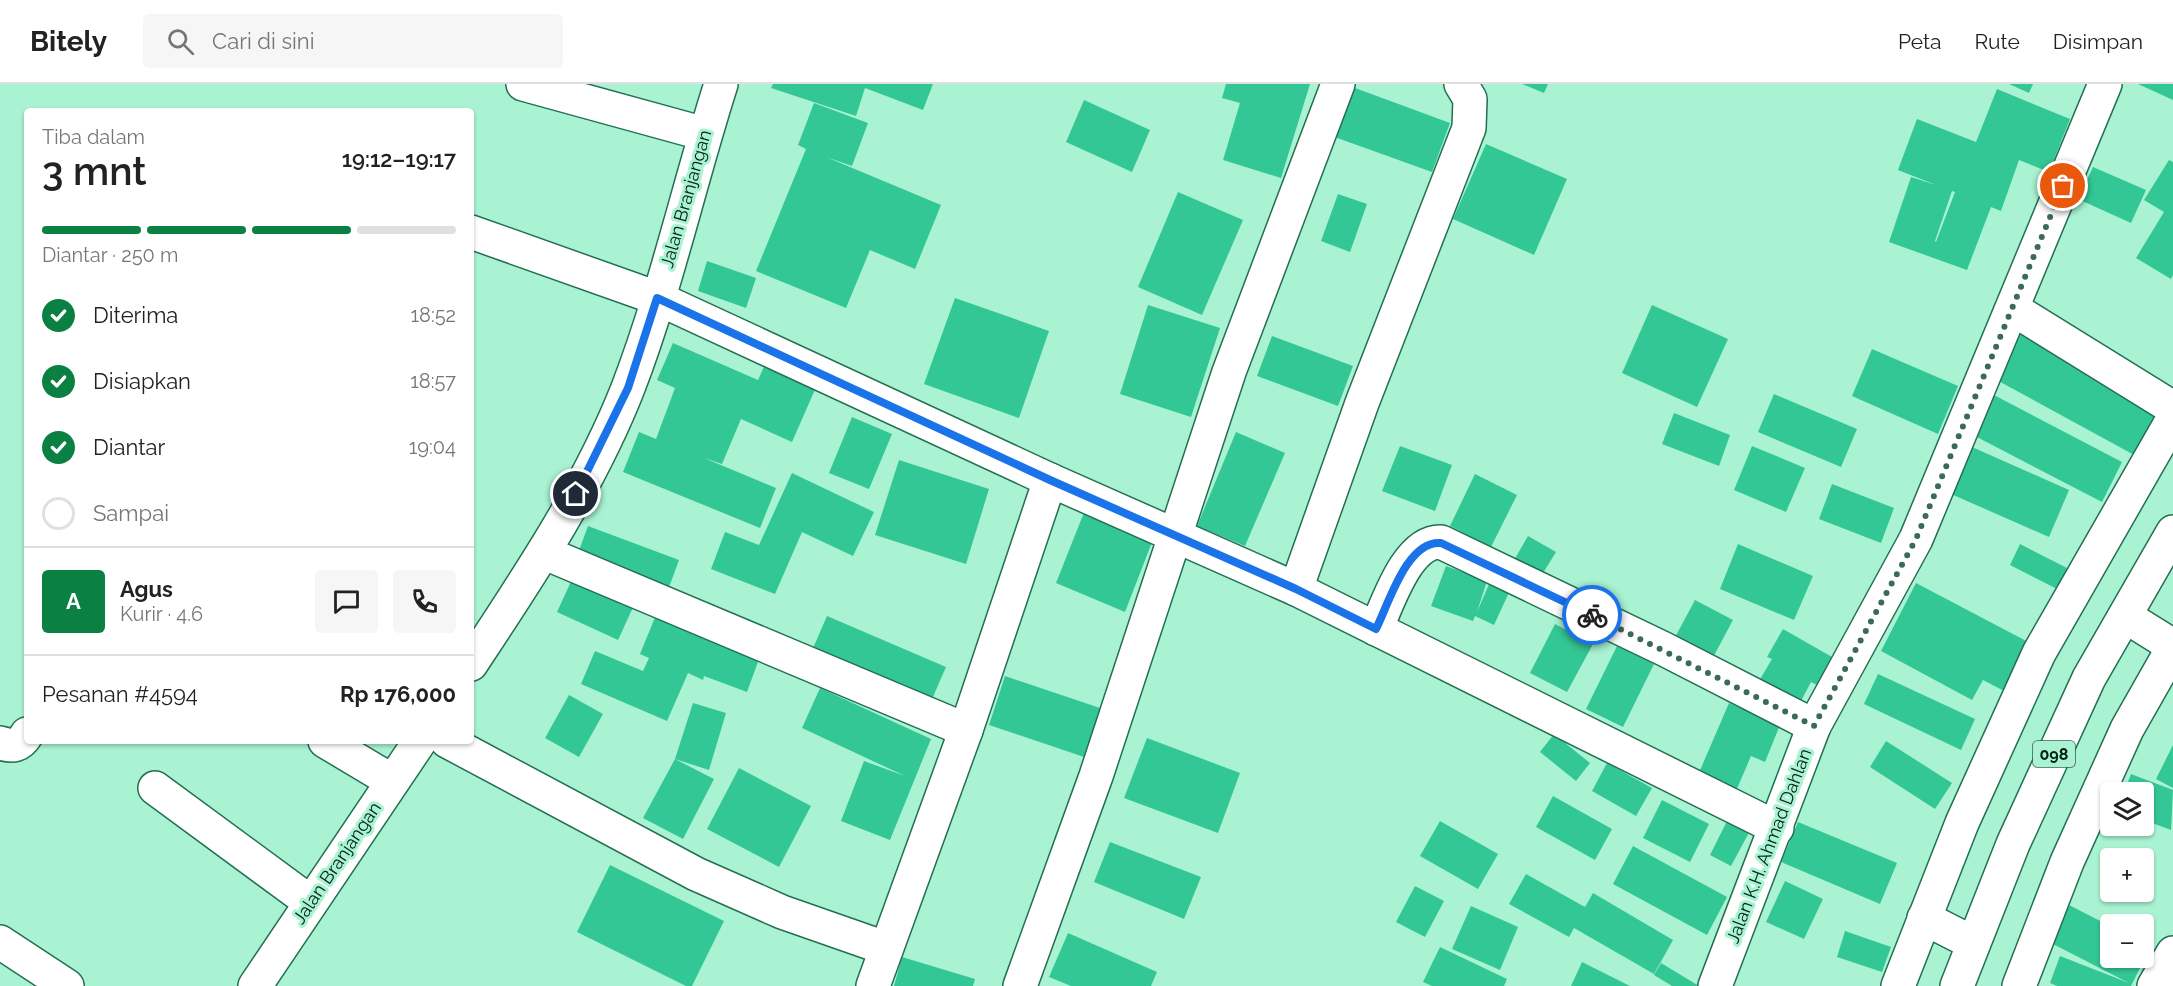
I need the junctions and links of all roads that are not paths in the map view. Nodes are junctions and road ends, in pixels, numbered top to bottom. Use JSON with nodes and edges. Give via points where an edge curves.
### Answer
{"nodes":[{"id":1,"x":523,"y":84,"type":"edge"},
{"id":2,"x":722,"y":84,"type":"edge"},
{"id":3,"x":1338,"y":84,"type":"edge"},
{"id":4,"x":1461,"y":84,"type":"edge"},
{"id":5,"x":2105,"y":84,"type":"edge"},
{"id":6,"x":705,"y":134,"type":"junction"},
{"id":7,"x":474,"y":233,"type":"edge"},
{"id":8,"x":657,"y":298,"type":"junction"},
{"id":9,"x":2013,"y":309,"type":"junction"},
{"id":10,"x":2173,"y":408,"type":"edge"},
{"id":11,"x":2173,"y":419,"type":"edge"},
{"id":12,"x":1050,"y":480,"type":"junction"},
{"id":13,"x":2173,"y":532,"type":"edge"},
{"id":14,"x":1174,"y":533,"type":"junction"},
{"id":15,"x":544,"y":553,"type":"junction"},
{"id":16,"x":1296,"y":589,"type":"junction"},
{"id":17,"x":2126,"y":616,"type":"junction"},
{"id":18,"x":1376,"y":629,"type":"junction"},
{"id":19,"x":2173,"y":647,"type":"edge"},
{"id":20,"x":474,"y":659,"type":"edge"},
{"id":21,"x":1814,"y":726,"type":"junction"},
{"id":22,"x":966,"y":730,"type":"junction"},
{"id":23,"x":24,"y":738,"type":"edge"},
{"id":24,"x":0,"y":743,"type":"edge"},
{"id":25,"x":331,"y":744,"type":"edge"},
{"id":26,"x":418,"y":744,"type":"edge"},
{"id":27,"x":453,"y":744,"type":"edge"},
{"id":28,"x":392,"y":781,"type":"junction"},
{"id":29,"x":155,"y":788,"type":"dead end"},
{"id":30,"x":1777,"y":828,"type":"junction"},
{"id":31,"x":310,"y":902,"type":"junction"},
{"id":32,"x":1924,"y":918,"type":"junction"},
{"id":33,"x":0,"y":942,"type":"edge"},
{"id":34,"x":1973,"y":943,"type":"junction"},
{"id":35,"x":885,"y":948,"type":"junction"},
{"id":36,"x":2173,"y":953,"type":"edge"},
{"id":37,"x":67,"y":986,"type":"edge"},
{"id":38,"x":255,"y":986,"type":"edge"},
{"id":39,"x":873,"y":986,"type":"edge"},
{"id":40,"x":1020,"y":986,"type":"edge"},
{"id":41,"x":1715,"y":986,"type":"edge"},
{"id":42,"x":1898,"y":986,"type":"edge"},
{"id":43,"x":1957,"y":986,"type":"edge"},
{"id":44,"x":2019,"y":986,"type":"edge"},
{"id":45,"x":2154,"y":986,"type":"edge"}],
"edges":[{"from":1,"to":6,"type":"street"},
{"from":2,"to":6,"type":"street","name":"Jalan Branjangan"},
{"from":3,"to":14,"type":"street","via":[[1229,372]]},
{"from":4,"to":16,"type":"street","via":[[1470,99],[1469,128],[1362,403]]},
{"from":5,"to":9,"type":"street","name":"Jalan K.H. Ahmad Dahlan"},
{"from":6,"to":8,"type":"street","name":"Jalan Branjangan"},
{"from":7,"to":8,"type":"street"},
{"from":8,"to":12,"type":"street"},
{"from":8,"to":15,"type":"street","name":"Jalan Branjangan","via":[[628,388]]},
{"from":9,"to":10,"type":"street"},
{"from":9,"to":21,"type":"street","name":"Jalan K.H. Ahmad Dahlan","via":[[1916,539]]},
{"from":11,"to":32,"type":"street","via":[[2039,653]]},
{"from":12,"to":14,"type":"street"},
{"from":12,"to":22,"type":"street"},
{"from":13,"to":17,"type":"street","number":"098"},
{"from":14,"to":16,"type":"street"},
{"from":14,"to":40,"type":"street","via":[[1096,776]]},
{"from":15,"to":20,"type":"street","name":"Jalan Branjangan"},
{"from":15,"to":22,"type":"street"},
{"from":16,"to":18,"type":"street"},
{"from":17,"to":19,"type":"street"},
{"from":17,"to":34,"type":"street","number":"098","via":[[2090,678],[2013,844]]},
{"from":18,"to":21,"type":"street","via":[[1409,561],[1422,546],[1441,543],[1664,649]]},
{"from":18,"to":30,"type":"street"},
{"from":19,"to":44,"type":"street","via":[[2127,729],[2067,862]]},
{"from":21,"to":30,"type":"street","name":"Jalan K.H. Ahmad Dahlan"},
{"from":22,"to":35,"type":"street"},
{"from":23,"to":24,"type":"street","via":[[12,746]]},
{"from":25,"to":28,"type":"street"},
{"from":26,"to":28,"type":"street","name":"Jalan Branjangan"},
{"from":27,"to":35,"type":"street","via":[[696,873],[782,912]]},
{"from":28,"to":31,"type":"street","name":"Jalan Branjangan"},
{"from":29,"to":31,"type":"street"},
{"from":30,"to":41,"type":"street","name":"Jalan K.H. Ahmad Dahlan"},
{"from":31,"to":38,"type":"street","name":"Jalan Branjangan"},
{"from":32,"to":34,"type":"street"},
{"from":32,"to":42,"type":"street"},
{"from":33,"to":37,"type":"street"},
{"from":34,"to":43,"type":"street","number":"098"},
{"from":35,"to":39,"type":"street"},
{"from":36,"to":45,"type":"street"}]}
